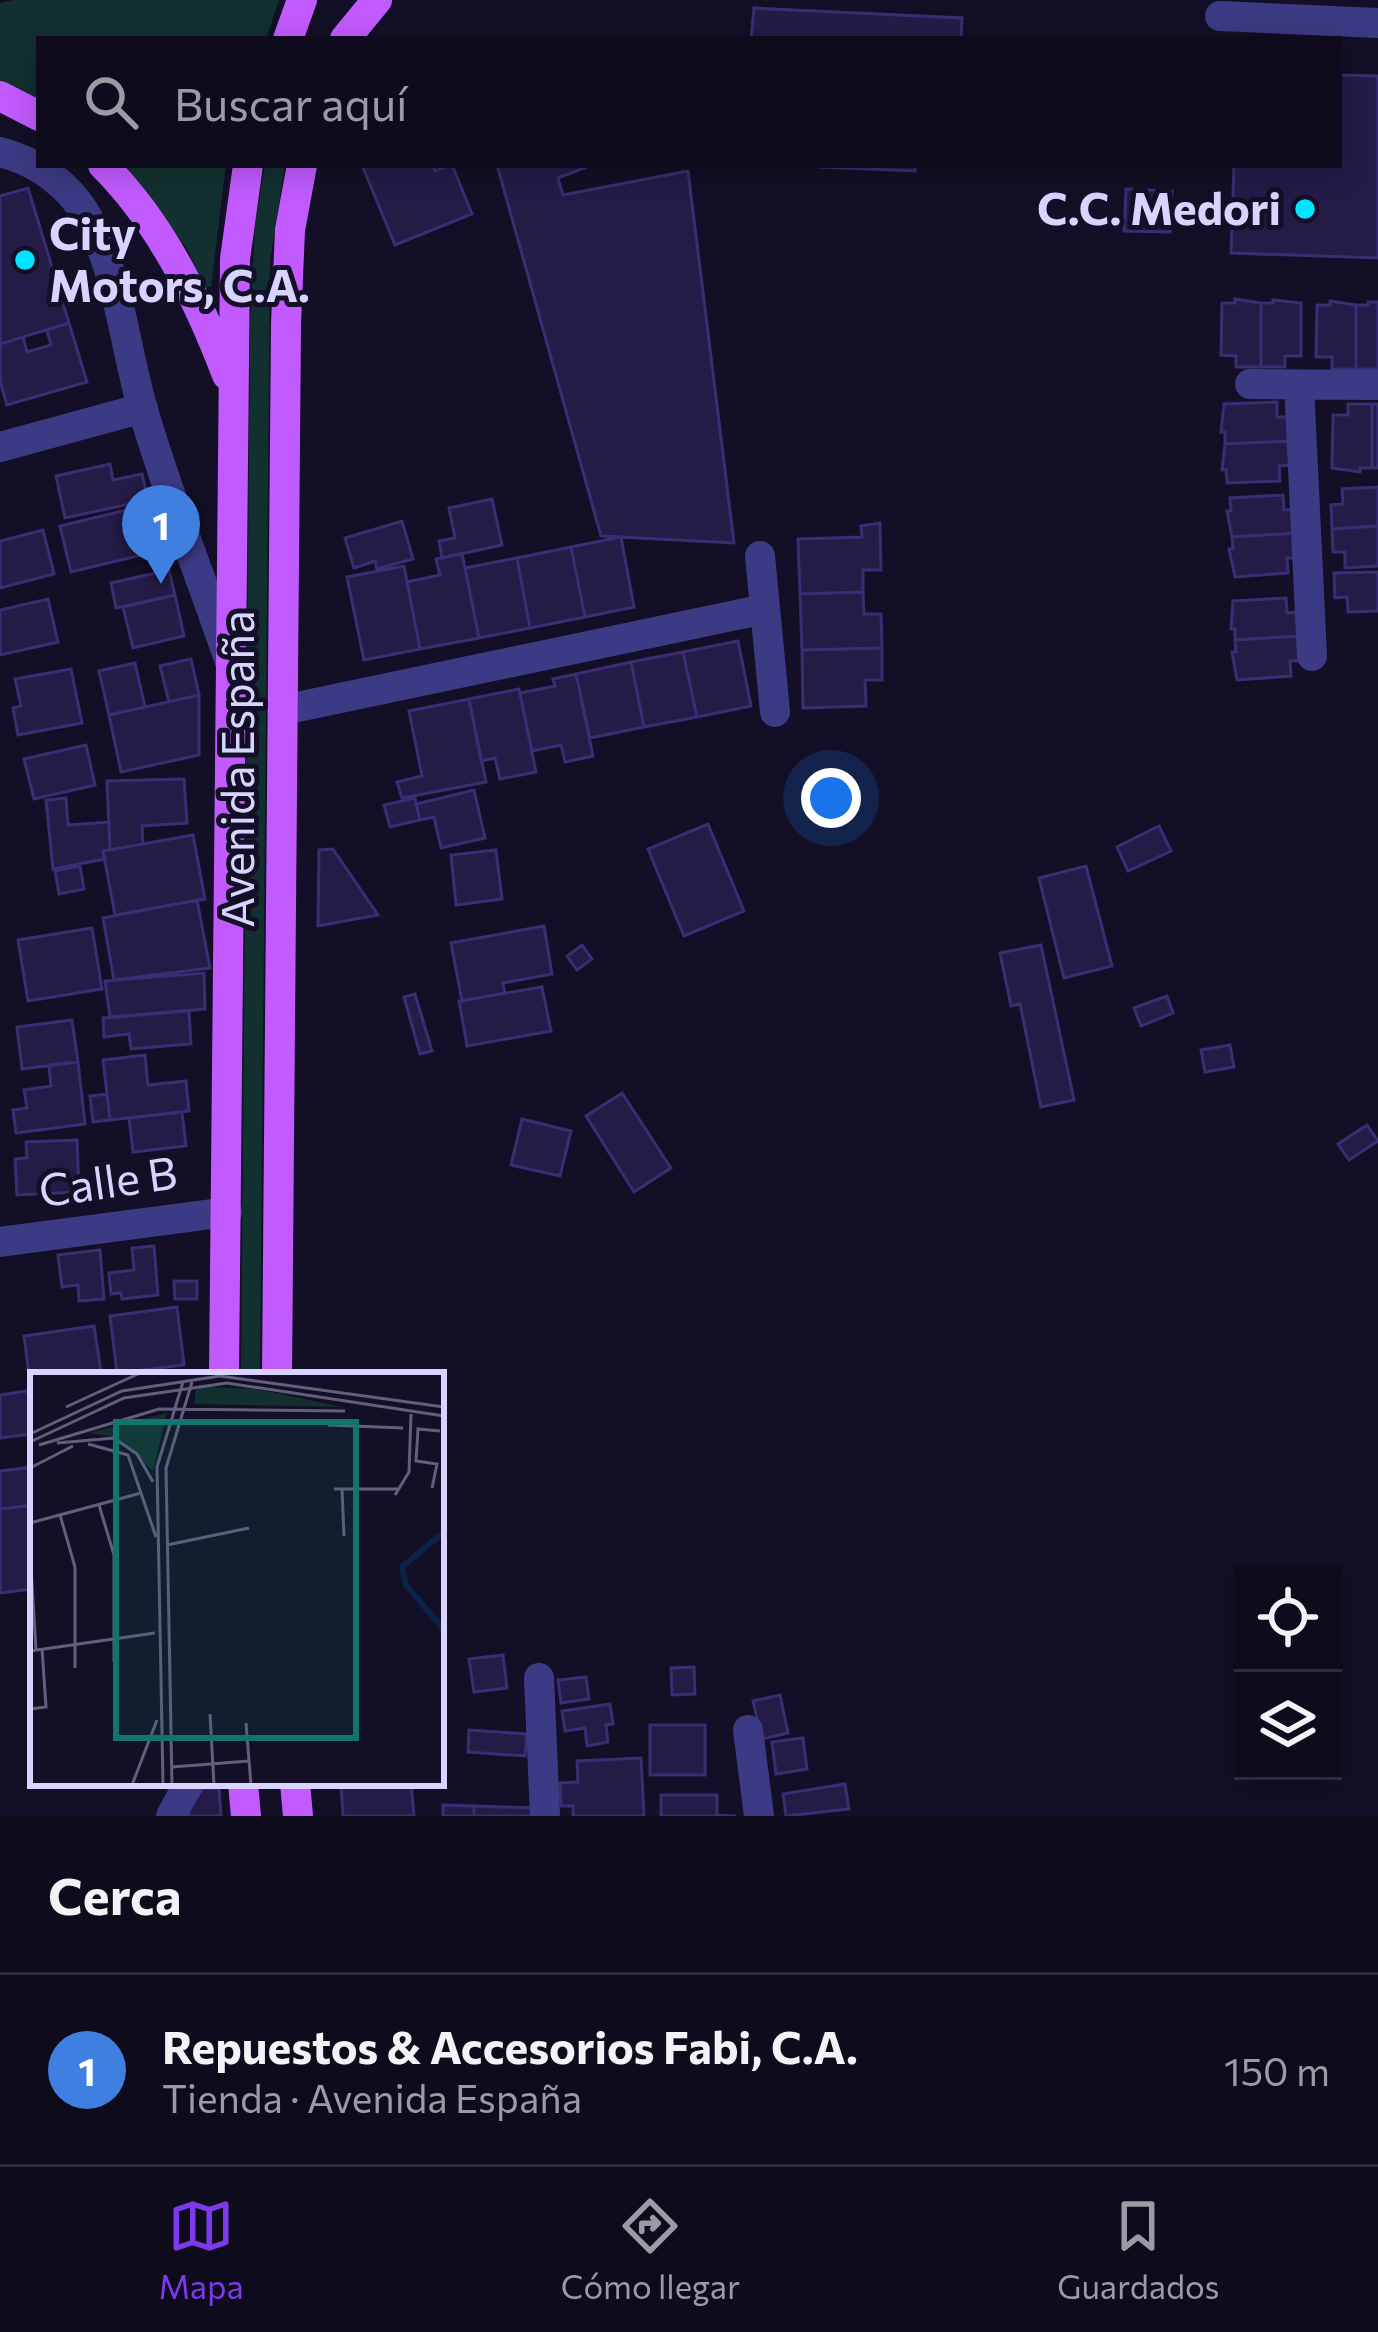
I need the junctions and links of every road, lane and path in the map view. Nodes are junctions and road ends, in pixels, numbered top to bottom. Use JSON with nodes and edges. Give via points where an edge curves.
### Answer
{"nodes":[{"id":1,"x":302,"y":0,"type":"edge"},
{"id":2,"x":357,"y":0,"type":"edge"},
{"id":3,"x":377,"y":0,"type":"edge"},
{"id":4,"x":1220,"y":16,"type":"dead end"},
{"id":5,"x":1378,"y":23,"type":"edge"},
{"id":6,"x":290,"y":36,"type":"edge"},
{"id":7,"x":345,"y":36,"type":"edge"},
{"id":8,"x":347,"y":36,"type":"edge"},
{"id":9,"x":0,"y":96,"type":"edge"},
{"id":10,"x":36,"y":114,"type":"edge"},
{"id":11,"x":0,"y":152,"type":"edge"},
{"id":12,"x":36,"y":167,"type":"edge"},
{"id":13,"x":38,"y":168,"type":"edge"},
{"id":14,"x":106,"y":168,"type":"edge"},
{"id":15,"x":248,"y":168,"type":"edge"},
{"id":16,"x":302,"y":168,"type":"edge"},
{"id":17,"x":1250,"y":384,"type":"dead end"},
{"id":18,"x":1299,"y":385,"type":"junction"},
{"id":19,"x":1378,"y":386,"type":"edge"},
{"id":20,"x":233,"y":392,"type":"junction"},
{"id":21,"x":142,"y":408,"type":"junction"},
{"id":22,"x":0,"y":447,"type":"edge"},
{"id":23,"x":760,"y":556,"type":"dead end"},
{"id":24,"x":765,"y":609,"type":"junction"},
{"id":25,"x":1312,"y":656,"type":"dead end"},
{"id":26,"x":232,"y":668,"type":"junction"},
{"id":27,"x":284,"y":710,"type":"junction"},
{"id":28,"x":775,"y":712,"type":"dead end"},
{"id":29,"x":227,"y":1212,"type":"junction"},
{"id":30,"x":0,"y":1242,"type":"edge"},
{"id":31,"x":224,"y":1372,"type":"edge"},
{"id":32,"x":277,"y":1372,"type":"edge"},
{"id":33,"x":538,"y":1678,"type":"dead end"},
{"id":34,"x":748,"y":1730,"type":"dead end"},
{"id":35,"x":187,"y":1786,"type":"edge"},
{"id":36,"x":243,"y":1786,"type":"edge"},
{"id":37,"x":295,"y":1786,"type":"edge"},
{"id":38,"x":171,"y":1816,"type":"edge"},
{"id":39,"x":246,"y":1816,"type":"edge"},
{"id":40,"x":298,"y":1816,"type":"edge"},
{"id":41,"x":545,"y":1816,"type":"edge"},
{"id":42,"x":759,"y":1816,"type":"edge"}],
"edges":[{"from":1,"to":6,"type":"main road"},
{"from":2,"to":7,"type":"main road"},
{"from":3,"to":8,"type":"main road"},
{"from":4,"to":5,"type":"street"},
{"from":9,"to":10,"type":"main road"},
{"from":11,"to":12,"type":"street","name":"Avenida España"},
{"from":13,"to":21,"type":"street","name":"Avenida España","via":[[69,191],[91,223]]},
{"from":14,"to":20,"type":"main road","via":[[174,260]]},
{"from":15,"to":20,"type":"main road","name":"Avenida España","via":[[235,259]]},
{"from":16,"to":27,"type":"main road","name":"Avenida España","via":[[287,262]]},
{"from":17,"to":18,"type":"street"},
{"from":18,"to":19,"type":"street"},
{"from":18,"to":25,"type":"street"},
{"from":20,"to":26,"type":"main road","name":"Avenida España"},
{"from":21,"to":22,"type":"street"},
{"from":21,"to":26,"type":"street","name":"Avenida España"},
{"from":23,"to":24,"type":"street"},
{"from":24,"to":27,"type":"street"},
{"from":24,"to":28,"type":"street"},
{"from":26,"to":29,"type":"main road","name":"Avenida España"},
{"from":27,"to":32,"type":"main road","name":"Avenida España"},
{"from":29,"to":30,"type":"street","name":"Calle B"},
{"from":29,"to":31,"type":"main road","name":"Avenida España"},
{"from":33,"to":41,"type":"street"},
{"from":34,"to":42,"type":"street"},
{"from":35,"to":38,"type":"street"},
{"from":36,"to":39,"type":"main road"},
{"from":37,"to":40,"type":"main road"}]}
